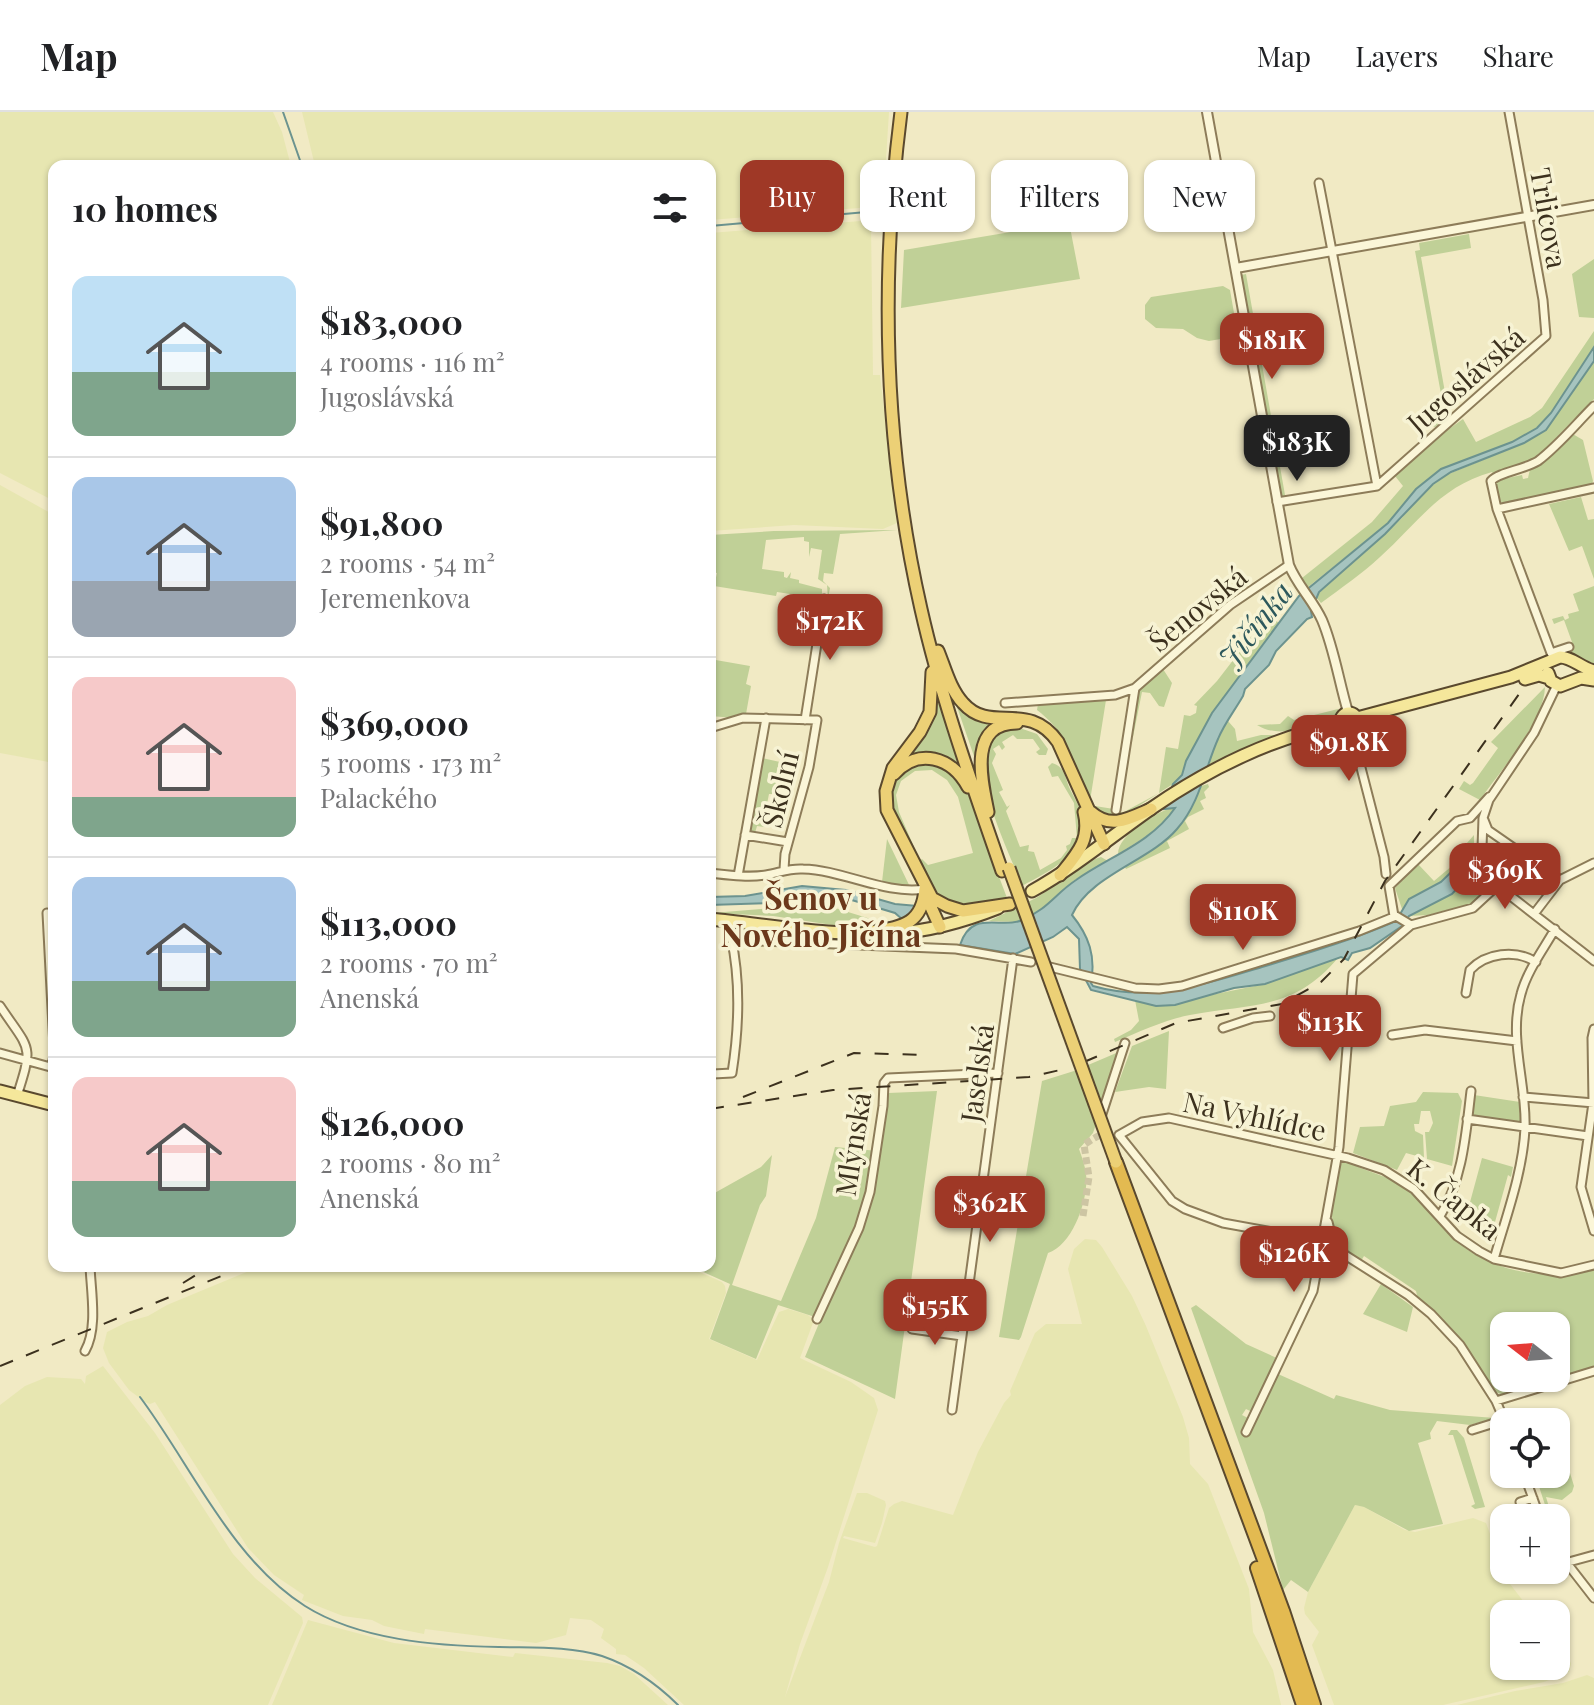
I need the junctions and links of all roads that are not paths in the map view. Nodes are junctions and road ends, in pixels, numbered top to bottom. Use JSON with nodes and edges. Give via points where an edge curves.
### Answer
{"nodes":[{"id":1,"x":904,"y":112,"type":"edge"},
{"id":2,"x":1207,"y":112,"type":"edge"},
{"id":3,"x":1509,"y":112,"type":"edge"},
{"id":4,"x":1319,"y":183,"type":"dead end"},
{"id":5,"x":1594,"y":205,"type":"edge"},
{"id":6,"x":1527,"y":217,"type":"junction"},
{"id":7,"x":1333,"y":251,"type":"junction"},
{"id":8,"x":1236,"y":268,"type":"junction"},
{"id":9,"x":1548,"y":331,"type":"joint"},
{"id":10,"x":1594,"y":406,"type":"edge"},
{"id":11,"x":1377,"y":486,"type":"junction"},
{"id":12,"x":1594,"y":488,"type":"edge"},
{"id":13,"x":1277,"y":502,"type":"junction"},
{"id":14,"x":1497,"y":509,"type":"junction"},
{"id":15,"x":1289,"y":565,"type":"junction"},
{"id":16,"x":824,"y":599,"type":"dead end"},
{"id":17,"x":934,"y":647,"type":"junction"},
{"id":18,"x":1569,"y":647,"type":"dead end"},
{"id":19,"x":1551,"y":661,"type":"junction"},
{"id":20,"x":1575,"y":664,"type":"junction"},
{"id":21,"x":1594,"y":671,"type":"edge"},
{"id":22,"x":1574,"y":680,"type":"junction"},
{"id":23,"x":1594,"y":680,"type":"edge"},
{"id":24,"x":1553,"y":682,"type":"junction"},
{"id":25,"x":1135,"y":688,"type":"junction"},
{"id":26,"x":1454,"y":694,"type":"junction"},
{"id":27,"x":1005,"y":703,"type":"dead end"},
{"id":28,"x":766,"y":718,"type":"junction"},
{"id":29,"x":805,"y":720,"type":"junction"},
{"id":30,"x":1349,"y":721,"type":"junction"},
{"id":31,"x":716,"y":726,"type":"edge"},
{"id":32,"x":889,"y":780,"type":"junction"},
{"id":33,"x":1493,"y":793,"type":"junction"},
{"id":34,"x":1085,"y":808,"type":"junction"},
{"id":35,"x":1151,"y":809,"type":"junction"},
{"id":36,"x":1116,"y":810,"type":"dead end"},
{"id":37,"x":985,"y":812,"type":"junction"},
{"id":38,"x":1483,"y":818,"type":"junction"},
{"id":39,"x":745,"y":835,"type":"junction"},
{"id":40,"x":1501,"y":838,"type":"junction"},
{"id":41,"x":788,"y":842,"type":"junction"},
{"id":42,"x":1104,"y":844,"type":"junction"},
{"id":43,"x":1482,"y":848,"type":"junction"},
{"id":44,"x":1594,"y":863,"type":"edge"},
{"id":45,"x":784,"y":869,"type":"junction"},
{"id":46,"x":716,"y":874,"type":"edge"},
{"id":47,"x":1386,"y":874,"type":"dead end"},
{"id":48,"x":1060,"y":875,"type":"junction"},
{"id":49,"x":738,"y":876,"type":"junction"},
{"id":50,"x":1560,"y":880,"type":"junction"},
{"id":51,"x":1499,"y":884,"type":"junction"},
{"id":52,"x":1032,"y":891,"type":"dead end"},
{"id":53,"x":927,"y":894,"type":"junction"},
{"id":54,"x":1010,"y":904,"type":"joint"},
{"id":55,"x":47,"y":913,"type":"dead end"},
{"id":56,"x":1534,"y":914,"type":"junction"},
{"id":57,"x":1401,"y":919,"type":"junction"},
{"id":58,"x":716,"y":920,"type":"edge"},
{"id":59,"x":733,"y":921,"type":"junction"},
{"id":60,"x":941,"y":926,"type":"junction"},
{"id":61,"x":1555,"y":929,"type":"junction"},
{"id":62,"x":48,"y":932,"type":"edge"},
{"id":63,"x":865,"y":933,"type":"junction"},
{"id":64,"x":734,"y":940,"type":"junction"},
{"id":65,"x":1013,"y":958,"type":"junction"},
{"id":66,"x":1594,"y":961,"type":"edge"},
{"id":67,"x":1031,"y":962,"type":"dead end"},
{"id":68,"x":1536,"y":962,"type":"junction"},
{"id":69,"x":1050,"y":967,"type":"dead end"},
{"id":70,"x":1466,"y":993,"type":"dead end"},
{"id":71,"x":0,"y":1006,"type":"edge"},
{"id":72,"x":1270,"y":1016,"type":"dead end"},
{"id":73,"x":1223,"y":1028,"type":"dead end"},
{"id":74,"x":1594,"y":1029,"type":"edge"},
{"id":75,"x":1392,"y":1035,"type":"dead end"},
{"id":76,"x":1517,"y":1041,"type":"junction"},
{"id":77,"x":1125,"y":1043,"type":"dead end"},
{"id":78,"x":0,"y":1053,"type":"edge"},
{"id":79,"x":28,"y":1061,"type":"junction"},
{"id":80,"x":48,"y":1066,"type":"edge"},
{"id":81,"x":998,"y":1073,"type":"junction"},
{"id":82,"x":716,"y":1074,"type":"edge"},
{"id":83,"x":0,"y":1091,"type":"edge"},
{"id":84,"x":19,"y":1091,"type":"junction"},
{"id":85,"x":1471,"y":1091,"type":"dead end"},
{"id":86,"x":1523,"y":1097,"type":"junction"},
{"id":87,"x":48,"y":1103,"type":"edge"},
{"id":88,"x":1593,"y":1103,"type":"edge"},
{"id":89,"x":1101,"y":1119,"type":"dead end"},
{"id":90,"x":1467,"y":1122,"type":"junction"},
{"id":91,"x":1525,"y":1127,"type":"junction"},
{"id":92,"x":1588,"y":1136,"type":"junction"},
{"id":93,"x":1337,"y":1155,"type":"junction"},
{"id":94,"x":1590,"y":1155,"type":"edge"},
{"id":95,"x":1113,"y":1163,"type":"junction"},
{"id":96,"x":1590,"y":1200,"type":"edge"},
{"id":97,"x":1328,"y":1212,"type":"junction"},
{"id":98,"x":1440,"y":1216,"type":"junction"},
{"id":99,"x":1594,"y":1231,"type":"edge"},
{"id":100,"x":1323,"y":1241,"type":"junction"},
{"id":101,"x":1348,"y":1257,"type":"junction"},
{"id":102,"x":1494,"y":1259,"type":"junction"},
{"id":103,"x":1594,"y":1265,"type":"edge"},
{"id":104,"x":90,"y":1272,"type":"edge"},
{"id":105,"x":817,"y":1319,"type":"dead end"},
{"id":106,"x":912,"y":1329,"type":"dead end"},
{"id":107,"x":962,"y":1336,"type":"junction"},
{"id":108,"x":85,"y":1351,"type":"dead end"},
{"id":109,"x":1594,"y":1371,"type":"edge"},
{"id":110,"x":1496,"y":1401,"type":"junction"},
{"id":111,"x":1499,"y":1408,"type":"edge"},
{"id":112,"x":952,"y":1410,"type":"dead end"},
{"id":113,"x":1490,"y":1425,"type":"edge"},
{"id":114,"x":1472,"y":1430,"type":"dead end"},
{"id":115,"x":1246,"y":1432,"type":"dead end"},
{"id":116,"x":1529,"y":1488,"type":"edge"},
{"id":117,"x":1533,"y":1498,"type":"junction"},
{"id":118,"x":1521,"y":1504,"type":"edge"},
{"id":119,"x":1535,"y":1504,"type":"edge"},
{"id":120,"x":1594,"y":1555,"type":"edge"},
{"id":121,"x":1570,"y":1562,"type":"edge"},
{"id":122,"x":1570,"y":1569,"type":"edge"},
{"id":123,"x":1594,"y":1598,"type":"edge"},
{"id":124,"x":1303,"y":1705,"type":"edge"},
{"id":125,"x":1314,"y":1705,"type":"edge"}],
"edges":[{"from":1,"to":17,"type":"highway","via":[[889,255],[890,374],[915,581]]},
{"from":2,"to":8,"type":"street"},
{"from":3,"to":6,"type":"street","name":"Trlicova"},
{"from":4,"to":7,"type":"street"},
{"from":5,"to":6,"type":"street"},
{"from":6,"to":7,"type":"street"},
{"from":6,"to":9,"type":"street","name":"Trlicova"},
{"from":7,"to":8,"type":"street"},
{"from":7,"to":11,"type":"street"},
{"from":8,"to":13,"type":"street"},
{"from":9,"to":11,"type":"street","name":"Jugoslávská"},
{"from":10,"to":14,"type":"street","via":[[1540,459],[1492,478]]},
{"from":11,"to":13,"type":"street"},
{"from":12,"to":14,"type":"street"},
{"from":13,"to":15,"type":"street"},
{"from":14,"to":18,"type":"street","via":[[1551,653]]},
{"from":15,"to":25,"type":"street","name":"Šenovská","via":[[1230,605]]},
{"from":15,"to":30,"type":"street","via":[[1324,625]]},
{"from":16,"to":29,"type":"street","name":"Školní"},
{"from":17,"to":32,"type":"highway","via":[[930,712]]},
{"from":17,"to":34,"type":"highway","via":[[953,689],[969,709],[988,717],[1029,719],[1049,730]]},
{"from":17,"to":37,"type":"highway","via":[[952,724]]},
{"from":19,"to":20,"type":"main road","via":[[1565,657]]},
{"from":19,"to":24,"type":"main road","via":[[1547,670]]},
{"from":19,"to":26,"type":"main road"},
{"from":20,"to":21,"type":"main road"},
{"from":20,"to":22,"type":"main road"},
{"from":22,"to":23,"type":"main road"},
{"from":22,"to":24,"type":"main road","via":[[1567,685]]},
{"from":24,"to":26,"type":"main road","via":[[1537,676]]},
{"from":24,"to":33,"type":"street","via":[[1534,733]]},
{"from":25,"to":27,"type":"street","name":"Šenovská","via":[[1115,695]]},
{"from":25,"to":36,"type":"street","name":"Šenovská"},
{"from":26,"to":30,"type":"main road"},
{"from":28,"to":29,"type":"street"},
{"from":28,"to":31,"type":"street"},
{"from":28,"to":39,"type":"street"},
{"from":29,"to":41,"type":"street","name":"Školní","via":[[817,720]]},
{"from":30,"to":35,"type":"main road","via":[[1248,754]]},
{"from":30,"to":47,"type":"street"},
{"from":32,"to":37,"type":"highway","via":[[913,760],[938,759],[962,776]]},
{"from":32,"to":53,"type":"highway","via":[[887,810]]},
{"from":33,"to":38,"type":"street"},
{"from":33,"to":57,"type":"street","via":[[1389,886]]},
{"from":34,"to":35,"type":"highway","via":[[1111,822]]},
{"from":34,"to":37,"type":"highway","via":[[1050,741],[1032,727],[1014,723],[992,733],[981,752]]},
{"from":34,"to":42,"type":"highway"},
{"from":34,"to":48,"type":"highway","via":[[1084,842]]},
{"from":35,"to":42,"type":"main road"},
{"from":37,"to":95,"type":"highway"},
{"from":38,"to":40,"type":"street","via":[[1488,830]]},
{"from":38,"to":43,"type":"street"},
{"from":39,"to":41,"type":"street"},
{"from":39,"to":49,"type":"street"},
{"from":40,"to":43,"type":"street"},
{"from":40,"to":50,"type":"street"},
{"from":41,"to":45,"type":"street","name":"Školní"},
{"from":42,"to":48,"type":"main road"},
{"from":43,"to":51,"type":"street"},
{"from":44,"to":50,"type":"street"},
{"from":45,"to":49,"type":"street"},
{"from":45,"to":53,"type":"street","via":[[848,876]]},
{"from":46,"to":49,"type":"street"},
{"from":48,"to":52,"type":"main road"},
{"from":50,"to":56,"type":"street"},
{"from":51,"to":56,"type":"street"},
{"from":51,"to":57,"type":"street","via":[[1473,908]]},
{"from":53,"to":54,"type":"highway","via":[[963,911]]},
{"from":53,"to":60,"type":"highway"},
{"from":53,"to":63,"type":"highway","via":[[908,924]]},
{"from":54,"to":60,"type":"main road"},
{"from":55,"to":62,"type":"street"},
{"from":56,"to":61,"type":"street"},
{"from":57,"to":69,"type":"street","via":[[1194,984],[1159,989]]},
{"from":57,"to":93,"type":"street","via":[[1353,974]]},
{"from":58,"to":59,"type":"main road"},
{"from":59,"to":63,"type":"main road"},
{"from":59,"to":64,"type":"street"},
{"from":60,"to":63,"type":"main road"},
{"from":61,"to":66,"type":"street"},
{"from":61,"to":68,"type":"street"},
{"from":64,"to":65,"type":"street","via":[[939,948]]},
{"from":64,"to":82,"type":"street","via":[[735,1055],[732,1073]]},
{"from":65,"to":67,"type":"street"},
{"from":65,"to":81,"type":"street","name":"Jaselská"},
{"from":68,"to":70,"type":"street","via":[[1487,956],[1470,970]]},
{"from":68,"to":76,"type":"street","via":[[1519,999]]},
{"from":71,"to":79,"type":"street","via":[[29,1048]]},
{"from":72,"to":73,"type":"street"},
{"from":74,"to":88,"type":"street"},
{"from":75,"to":76,"type":"street","via":[[1425,1030]]},
{"from":76,"to":86,"type":"street"},
{"from":77,"to":89,"type":"street"},
{"from":78,"to":79,"type":"street"},
{"from":79,"to":80,"type":"street"},
{"from":79,"to":84,"type":"street"},
{"from":81,"to":105,"type":"street","name":"Mlýnská","via":[[888,1078],[884,1083],[870,1192]]},
{"from":81,"to":107,"type":"street","name":"Jaselská"},
{"from":83,"to":84,"type":"main road"},
{"from":84,"to":87,"type":"main road"},
{"from":85,"to":90,"type":"street"},
{"from":86,"to":88,"type":"street"},
{"from":86,"to":91,"type":"street"},
{"from":88,"to":92,"type":"street"},
{"from":90,"to":91,"type":"street"},
{"from":90,"to":98,"type":"street","via":[[1460,1163]]},
{"from":91,"to":92,"type":"street"},
{"from":91,"to":102,"type":"street"},
{"from":92,"to":94,"type":"street"},
{"from":93,"to":97,"type":"street"},
{"from":93,"to":98,"type":"street","name":"K. Čapka","via":[[1403,1181]]},
{"from":93,"to":100,"type":"street","name":"Na Vyhlídce","via":[[1169,1118],[1142,1122],[1119,1135],[1172,1201],[1185,1209],[1223,1223]]},
{"from":94,"to":96,"type":"street","via":[[1581,1187]]},
{"from":95,"to":124,"type":"highway"},
{"from":95,"to":125,"type":"highway"},
{"from":96,"to":99,"type":"street"},
{"from":97,"to":100,"type":"street"},
{"from":97,"to":101,"type":"street","via":[[1331,1234]]},
{"from":98,"to":102,"type":"street","name":"K. Čapka","via":[[1457,1236]]},
{"from":100,"to":101,"type":"street"},
{"from":100,"to":115,"type":"street","via":[[1313,1291]]},
{"from":101,"to":110,"type":"street","via":[[1431,1314],[1460,1345]]},
{"from":102,"to":103,"type":"street","name":"K. Čapka","via":[[1561,1273]]},
{"from":104,"to":108,"type":"street","via":[[92,1329]]},
{"from":106,"to":107,"type":"street"},
{"from":107,"to":112,"type":"street","name":"Jaselská"},
{"from":109,"to":110,"type":"street"},
{"from":110,"to":111,"type":"street"},
{"from":113,"to":114,"type":"street"},
{"from":116,"to":117,"type":"street"},
{"from":117,"to":118,"type":"street"},
{"from":117,"to":119,"type":"street"},
{"from":120,"to":121,"type":"street"},
{"from":122,"to":123,"type":"street"}]}
